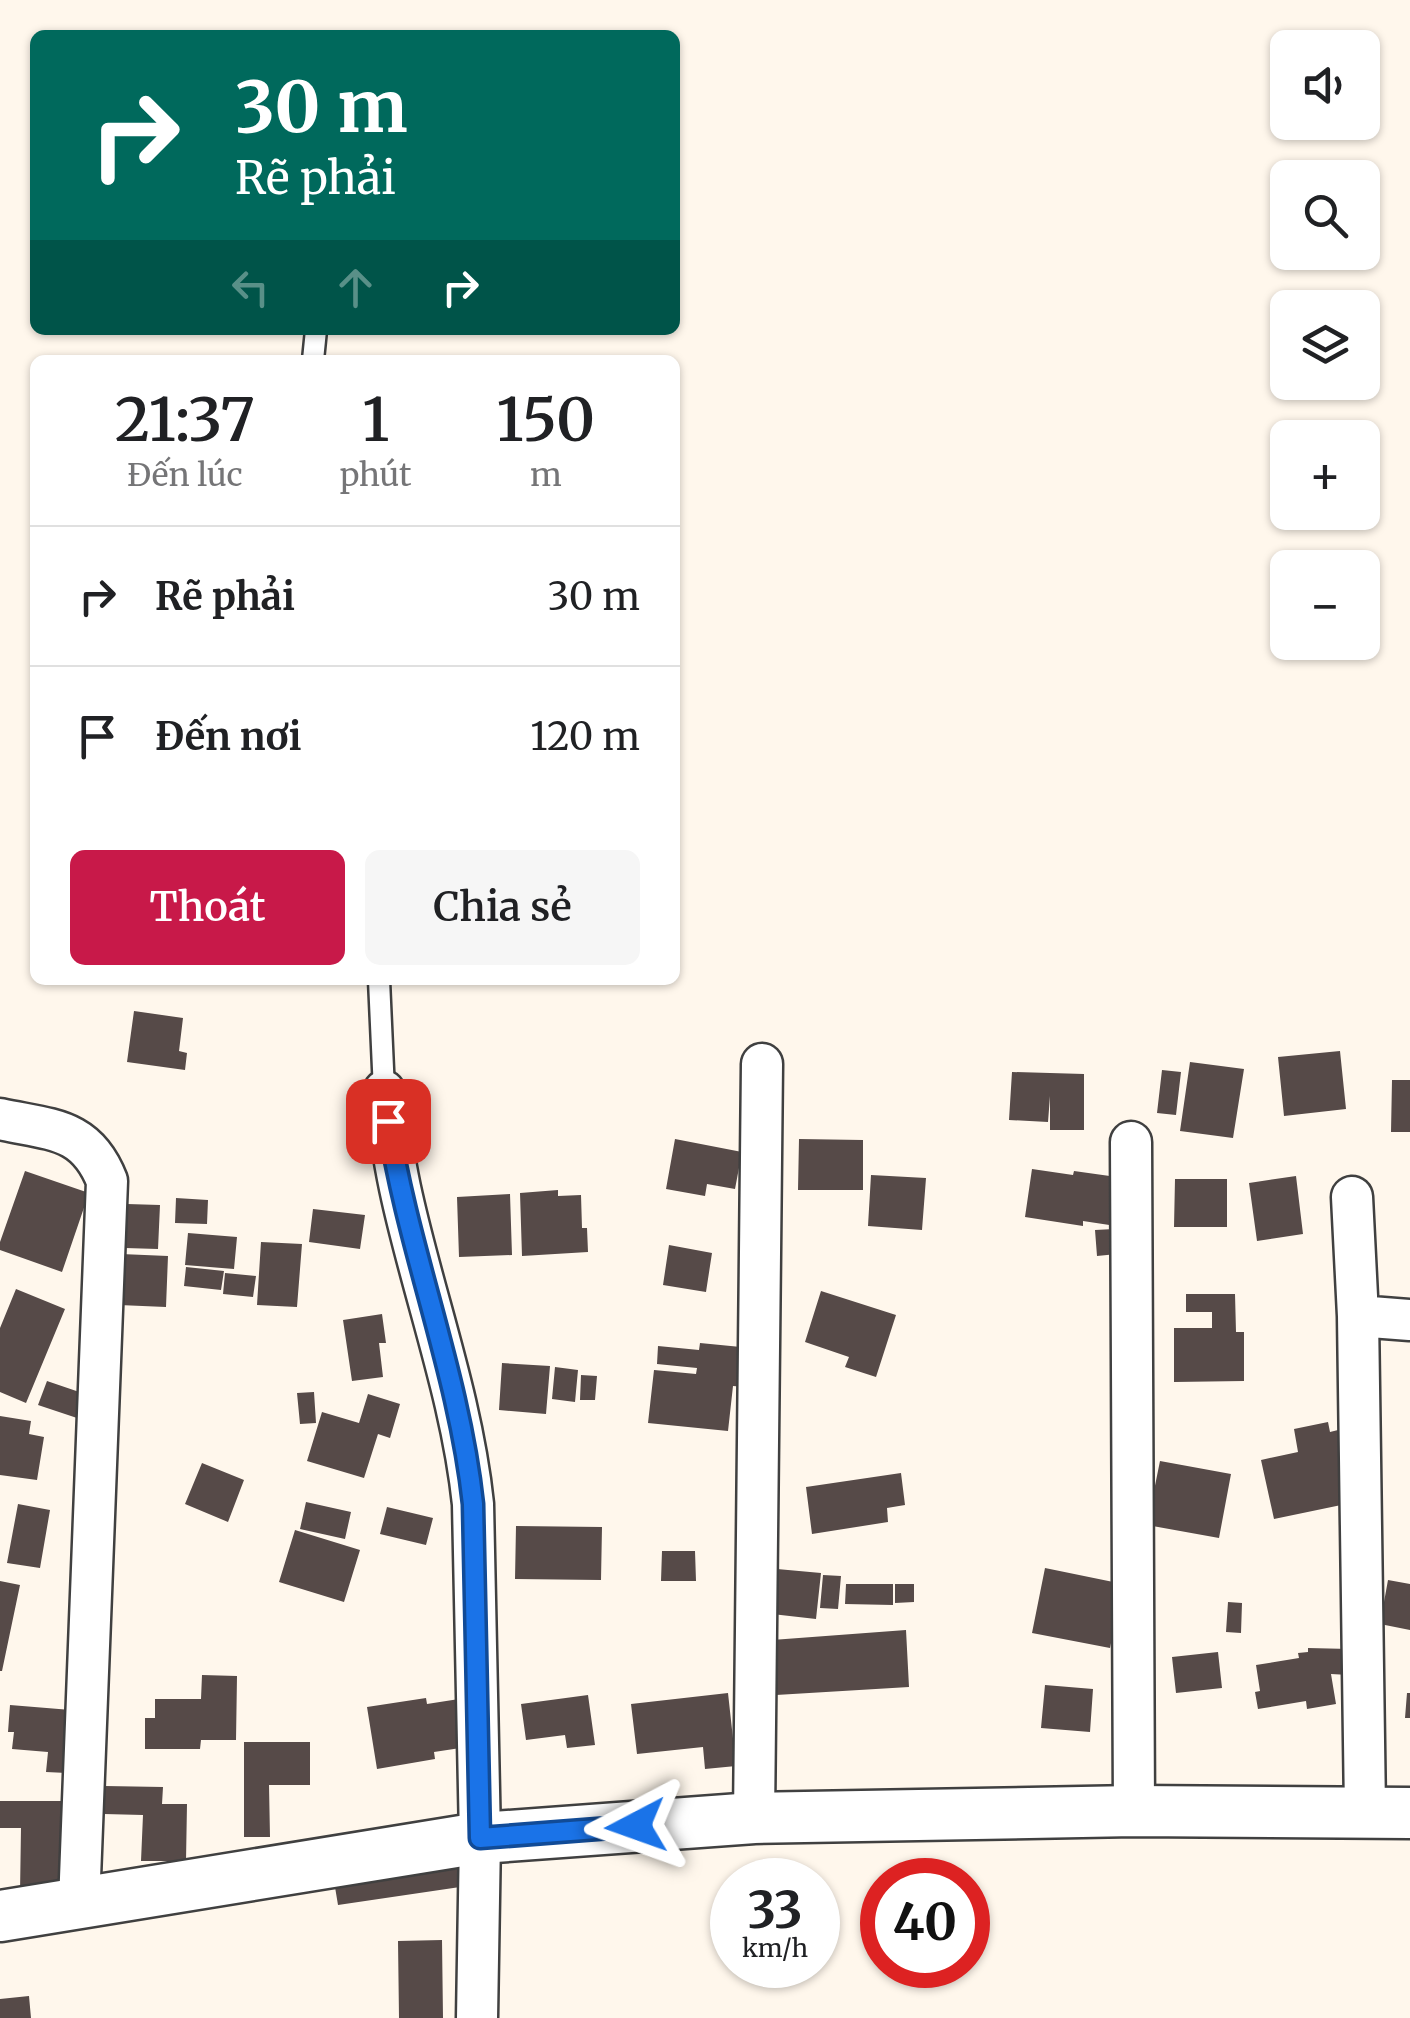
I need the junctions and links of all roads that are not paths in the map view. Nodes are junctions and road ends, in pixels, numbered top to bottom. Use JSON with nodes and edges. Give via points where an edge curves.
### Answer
{"nodes":[{"id":1,"x":379,"y":985,"type":"edge"},
{"id":2,"x":762,"y":1064,"type":"dead end"},
{"id":3,"x":384,"y":1091,"type":"joint"},
{"id":4,"x":0,"y":1118,"type":"edge"},
{"id":5,"x":1131,"y":1142,"type":"dead end"},
{"id":6,"x":1352,"y":1197,"type":"dead end"},
{"id":7,"x":1358,"y":1316,"type":"junction"},
{"id":8,"x":1410,"y":1320,"type":"edge"},
{"id":9,"x":1134,"y":1810,"type":"junction"},
{"id":10,"x":1388,"y":1812,"type":"edge"},
{"id":11,"x":754,"y":1818,"type":"junction"},
{"id":12,"x":480,"y":1838,"type":"junction"},
{"id":13,"x":79,"y":1904,"type":"junction"},
{"id":14,"x":0,"y":1916,"type":"edge"},
{"id":15,"x":477,"y":2018,"type":"edge"}],
"edges":[{"from":1,"to":3,"type":"lane"},
{"from":2,"to":11,"type":"street"},
{"from":3,"to":12,"type":"street","via":[[402,1198],[468,1455]]},
{"from":4,"to":13,"type":"street","via":[[72,1136],[88,1146],[107,1180]]},
{"from":5,"to":9,"type":"street"},
{"from":6,"to":7,"type":"street"},
{"from":7,"to":8,"type":"street"},
{"from":7,"to":10,"type":"street"},
{"from":9,"to":10,"type":"street"},
{"from":9,"to":11,"type":"street"},
{"from":11,"to":12,"type":"street"},
{"from":12,"to":13,"type":"street"},
{"from":12,"to":15,"type":"street"},
{"from":13,"to":14,"type":"street"}]}
